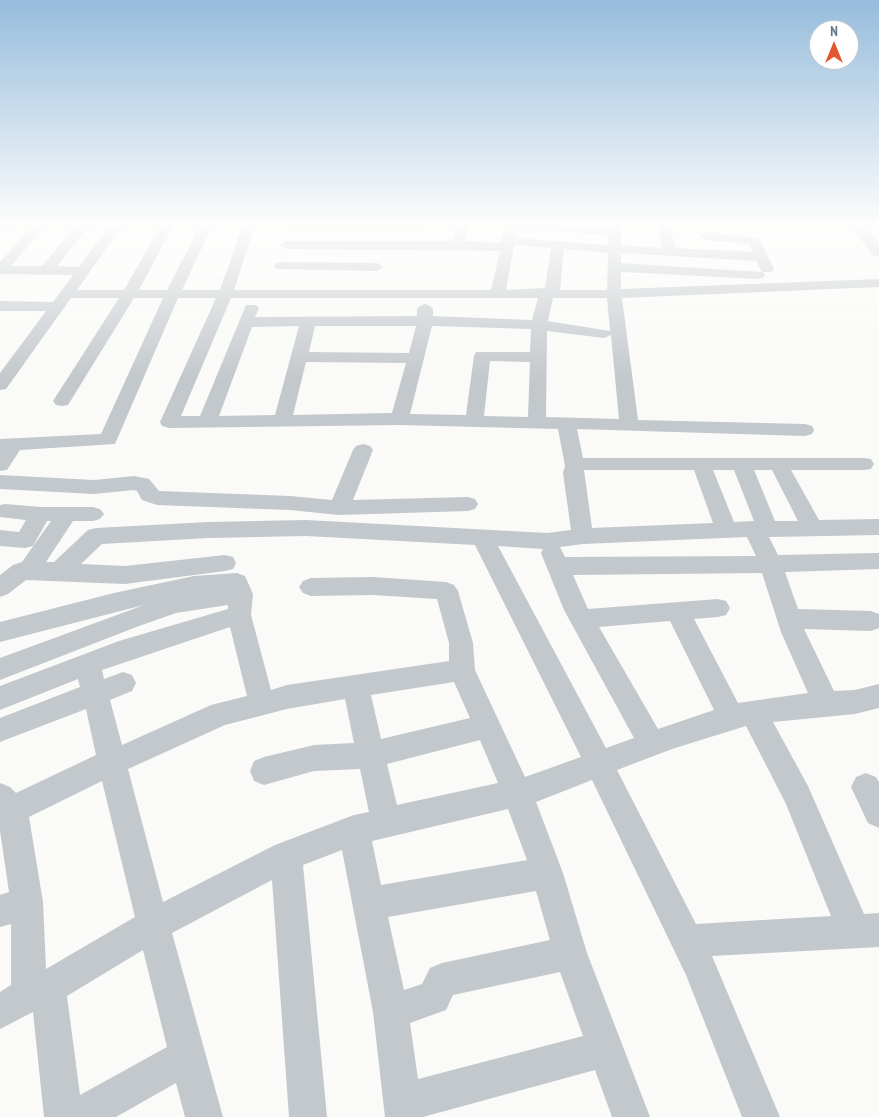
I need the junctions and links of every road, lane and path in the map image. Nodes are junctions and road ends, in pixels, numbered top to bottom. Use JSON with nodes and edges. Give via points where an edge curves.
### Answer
{"nodes":[{"id":1,"x":82,"y":274,"type":"edge"},
{"id":2,"x":140,"y":274,"type":"edge"},
{"id":3,"x":183,"y":274,"type":"edge"},
{"id":4,"x":232,"y":274,"type":"edge"},
{"id":5,"x":276,"y":274,"type":"edge"},
{"id":6,"x":328,"y":274,"type":"edge"},
{"id":7,"x":376,"y":274,"type":"edge"},
{"id":8,"x":502,"y":274,"type":"edge"},
{"id":9,"x":553,"y":274,"type":"edge"},
{"id":10,"x":614,"y":274,"type":"edge"},
{"id":11,"x":689,"y":274,"type":"edge"},
{"id":12,"x":769,"y":274,"type":"edge"},
{"id":13,"x":273,"y":282,"type":"junction"},
{"id":14,"x":772,"y":282,"type":"junction"},
{"id":15,"x":879,"y":283,"type":"edge"},
{"id":16,"x":424,"y":292,"type":"junction"},
{"id":17,"x":498,"y":292,"type":"junction"},
{"id":18,"x":550,"y":292,"type":"junction"},
{"id":19,"x":226,"y":293,"type":"junction"},
{"id":20,"x":372,"y":293,"type":"junction"},
{"id":21,"x":67,"y":294,"type":"junction"},
{"id":22,"x":129,"y":294,"type":"junction"},
{"id":23,"x":173,"y":294,"type":"junction"},
{"id":24,"x":614,"y":294,"type":"junction"},
{"id":25,"x":6,"y":306,"type":"edge"},
{"id":26,"x":57,"y":307,"type":"junction"},
{"id":27,"x":425,"y":321,"type":"junction"},
{"id":28,"x":0,"y":322,"type":"edge"},
{"id":29,"x":246,"y":322,"type":"junction"},
{"id":30,"x":308,"y":322,"type":"junction"},
{"id":31,"x":539,"y":325,"type":"junction"},
{"id":32,"x":604,"y":333,"type":"dead end"},
{"id":33,"x":299,"y":357,"type":"junction"},
{"id":34,"x":538,"y":357,"type":"junction"},
{"id":35,"x":416,"y":358,"type":"junction"},
{"id":36,"x":0,"y":386,"type":"edge"},
{"id":37,"x":62,"y":401,"type":"dead end"},
{"id":38,"x":400,"y":419,"type":"junction"},
{"id":39,"x":208,"y":420,"type":"junction"},
{"id":40,"x":283,"y":420,"type":"junction"},
{"id":41,"x":474,"y":421,"type":"junction"},
{"id":42,"x":537,"y":423,"type":"junction"},
{"id":43,"x":566,"y":424,"type":"junction"},
{"id":44,"x":629,"y":426,"type":"junction"},
{"id":45,"x":805,"y":430,"type":"dead end"},
{"id":46,"x":7,"y":445,"type":"edge"},
{"id":47,"x":363,"y":450,"type":"dead end"},
{"id":48,"x":701,"y":464,"type":"junction"},
{"id":49,"x":741,"y":464,"type":"junction"},
{"id":50,"x":778,"y":464,"type":"junction"},
{"id":51,"x":864,"y":464,"type":"dead end"},
{"id":52,"x":0,"y":465,"type":"edge"},
{"id":53,"x":575,"y":466,"type":"junction"},
{"id":54,"x":0,"y":482,"type":"edge"},
{"id":55,"x":468,"y":504,"type":"dead end"},
{"id":56,"x":340,"y":508,"type":"junction"},
{"id":57,"x":5,"y":511,"type":"dead end"},
{"id":58,"x":42,"y":514,"type":"junction"},
{"id":59,"x":67,"y":514,"type":"junction"},
{"id":60,"x":93,"y":514,"type":"dead end"},
{"id":61,"x":879,"y":527,"type":"edge"},
{"id":62,"x":813,"y":528,"type":"junction"},
{"id":63,"x":761,"y":529,"type":"junction"},
{"id":64,"x":727,"y":531,"type":"junction"},
{"id":65,"x":583,"y":536,"type":"junction"},
{"id":66,"x":482,"y":537,"type":"junction"},
{"id":67,"x":0,"y":538,"type":"edge"},
{"id":68,"x":547,"y":541,"type":"junction"},
{"id":69,"x":879,"y":561,"type":"edge"},
{"id":70,"x":225,"y":563,"type":"dead end"},
{"id":71,"x":771,"y":564,"type":"junction"},
{"id":72,"x":557,"y":566,"type":"junction"},
{"id":73,"x":28,"y":571,"type":"junction"},
{"id":74,"x":59,"y":571,"type":"junction"},
{"id":75,"x":2,"y":586,"type":"edge"},
{"id":76,"x":311,"y":587,"type":"dead end"},
{"id":77,"x":240,"y":605,"type":"junction"},
{"id":78,"x":718,"y":608,"type":"dead end"},
{"id":79,"x":678,"y":611,"type":"junction"},
{"id":80,"x":581,"y":619,"type":"junction"},
{"id":81,"x":789,"y":619,"type":"junction"},
{"id":82,"x":872,"y":621,"type":"dead end"},
{"id":83,"x":0,"y":632,"type":"edge"},
{"id":84,"x":88,"y":664,"type":"junction"},
{"id":85,"x":0,"y":669,"type":"edge"},
{"id":86,"x":462,"y":670,"type":"junction"},
{"id":87,"x":123,"y":683,"type":"dead end"},
{"id":88,"x":356,"y":686,"type":"junction"},
{"id":89,"x":96,"y":693,"type":"junction"},
{"id":90,"x":879,"y":696,"type":"edge"},
{"id":91,"x":0,"y":698,"type":"edge"},
{"id":92,"x":826,"y":703,"type":"junction"},
{"id":93,"x":262,"y":705,"type":"junction"},
{"id":94,"x":742,"y":715,"type":"junction"},
{"id":95,"x":488,"y":726,"type":"junction"},
{"id":96,"x":0,"y":730,"type":"edge"},
{"id":97,"x":652,"y":744,"type":"junction"},
{"id":98,"x":371,"y":755,"type":"junction"},
{"id":99,"x":111,"y":762,"type":"junction"},
{"id":100,"x":600,"y":764,"type":"junction"},
{"id":101,"x":264,"y":771,"type":"dead end"},
{"id":102,"x":866,"y":787,"type":"dead end"},
{"id":103,"x":517,"y":792,"type":"junction"},
{"id":104,"x":4,"y":808,"type":"edge"},
{"id":105,"x":879,"y":814,"type":"edge"},
{"id":106,"x":386,"y":823,"type":"junction"},
{"id":107,"x":354,"y":830,"type":"junction"},
{"id":108,"x":286,"y":856,"type":"junction"},
{"id":109,"x":547,"y":873,"type":"junction"},
{"id":110,"x":369,"y":904,"type":"junction"},
{"id":111,"x":14,"y":906,"type":"edge"},
{"id":112,"x":153,"y":925,"type":"junction"},
{"id":113,"x":872,"y":932,"type":"edge"},
{"id":114,"x":687,"y":941,"type":"junction"},
{"id":115,"x":570,"y":953,"type":"junction"},
{"id":116,"x":39,"y":991,"type":"junction"},
{"id":117,"x":0,"y":1011,"type":"edge"},
{"id":118,"x":391,"y":1012,"type":"junction"},
{"id":119,"x":606,"y":1050,"type":"junction"},
{"id":120,"x":188,"y":1056,"type":"junction"},
{"id":121,"x":403,"y":1110,"type":"edge"},
{"id":122,"x":63,"y":1117,"type":"edge"},
{"id":123,"x":78,"y":1117,"type":"edge"},
{"id":124,"x":204,"y":1117,"type":"edge"},
{"id":125,"x":308,"y":1117,"type":"edge"},
{"id":126,"x":631,"y":1117,"type":"edge"},
{"id":127,"x":761,"y":1117,"type":"edge"}],
"edges":[{"from":1,"to":21,"type":"street"},
{"from":2,"to":22,"type":"street"},
{"from":3,"to":23,"type":"street"},
{"from":4,"to":19,"type":"street"},
{"from":5,"to":13,"type":"street"},
{"from":6,"to":13,"type":"street"},
{"from":7,"to":20,"type":"street"},
{"from":8,"to":17,"type":"street"},
{"from":9,"to":18,"type":"street"},
{"from":10,"to":24,"type":"street"},
{"from":11,"to":14,"type":"street"},
{"from":12,"to":14,"type":"street"},
{"from":13,"to":19,"type":"street"},
{"from":13,"to":20,"type":"street"},
{"from":13,"to":29,"type":"street"},
{"from":14,"to":15,"type":"street"},
{"from":14,"to":24,"type":"street"},
{"from":16,"to":17,"type":"street"},
{"from":16,"to":20,"type":"street"},
{"from":16,"to":27,"type":"street"},
{"from":17,"to":18,"type":"street"},
{"from":18,"to":24,"type":"street"},
{"from":18,"to":31,"type":"street"},
{"from":19,"to":23,"type":"street"},
{"from":19,"to":39,"type":"street","via":[[169,422]]},
{"from":21,"to":22,"type":"street"},
{"from":21,"to":26,"type":"street"},
{"from":22,"to":23,"type":"street"},
{"from":22,"to":37,"type":"street"},
{"from":23,"to":46,"type":"street","via":[[108,440]]},
{"from":24,"to":44,"type":"street"},
{"from":25,"to":26,"type":"street"},
{"from":25,"to":28,"type":"street"},
{"from":26,"to":36,"type":"street"},
{"from":27,"to":30,"type":"street"},
{"from":27,"to":31,"type":"street"},
{"from":27,"to":35,"type":"street"},
{"from":29,"to":30,"type":"street"},
{"from":29,"to":39,"type":"street"},
{"from":30,"to":33,"type":"street"},
{"from":31,"to":32,"type":"street"},
{"from":31,"to":34,"type":"street"},
{"from":33,"to":35,"type":"street"},
{"from":33,"to":40,"type":"street"},
{"from":34,"to":41,"type":"street","via":[[482,356]]},
{"from":34,"to":42,"type":"street"},
{"from":35,"to":38,"type":"street"},
{"from":38,"to":40,"type":"street"},
{"from":38,"to":41,"type":"street"},
{"from":39,"to":40,"type":"street"},
{"from":41,"to":42,"type":"street"},
{"from":42,"to":43,"type":"street"},
{"from":43,"to":44,"type":"street"},
{"from":43,"to":53,"type":"street"},
{"from":44,"to":45,"type":"street"},
{"from":46,"to":52,"type":"street"},
{"from":47,"to":56,"type":"street"},
{"from":48,"to":49,"type":"street"},
{"from":48,"to":53,"type":"street"},
{"from":48,"to":64,"type":"street"},
{"from":49,"to":50,"type":"street"},
{"from":49,"to":63,"type":"street"},
{"from":50,"to":51,"type":"street"},
{"from":50,"to":62,"type":"street"},
{"from":53,"to":65,"type":"street","via":[[573,473]]},
{"from":54,"to":56,"type":"street","via":[[94,488],[134,483],[146,487],[151,498]]},
{"from":55,"to":56,"type":"street"},
{"from":57,"to":58,"type":"street"},
{"from":58,"to":59,"type":"street"},
{"from":58,"to":67,"type":"street","via":[[25,540]]},
{"from":59,"to":60,"type":"street"},
{"from":59,"to":73,"type":"street"},
{"from":61,"to":62,"type":"street"},
{"from":62,"to":63,"type":"street"},
{"from":63,"to":64,"type":"street"},
{"from":63,"to":71,"type":"street"},
{"from":64,"to":65,"type":"street"},
{"from":65,"to":68,"type":"street"},
{"from":66,"to":68,"type":"street"},
{"from":66,"to":74,"type":"street","via":[[306,528],[96,536]]},
{"from":66,"to":100,"type":"street"},
{"from":68,"to":72,"type":"street"},
{"from":69,"to":71,"type":"street"},
{"from":70,"to":74,"type":"street","via":[[125,575]]},
{"from":71,"to":72,"type":"street"},
{"from":71,"to":81,"type":"street"},
{"from":72,"to":80,"type":"street"},
{"from":73,"to":74,"type":"street"},
{"from":73,"to":75,"type":"street","via":[[22,571]]},
{"from":76,"to":86,"type":"street","via":[[374,586],[446,591],[461,643]]},
{"from":77,"to":83,"type":"street","via":[[237,582],[194,585]]},
{"from":77,"to":84,"type":"street"},
{"from":77,"to":85,"type":"street","via":[[176,604]]},
{"from":77,"to":93,"type":"street"},
{"from":78,"to":79,"type":"street"},
{"from":79,"to":80,"type":"street"},
{"from":79,"to":94,"type":"street"},
{"from":80,"to":97,"type":"street"},
{"from":81,"to":82,"type":"street"},
{"from":81,"to":92,"type":"street"},
{"from":84,"to":89,"type":"street"},
{"from":84,"to":91,"type":"street"},
{"from":86,"to":88,"type":"street"},
{"from":86,"to":95,"type":"street"},
{"from":87,"to":89,"type":"street"},
{"from":88,"to":93,"type":"street","via":[[287,697]]},
{"from":88,"to":98,"type":"street"},
{"from":89,"to":96,"type":"street"},
{"from":89,"to":99,"type":"street"},
{"from":90,"to":92,"type":"street","via":[[856,702]]},
{"from":92,"to":94,"type":"street"},
{"from":93,"to":99,"type":"street","via":[[221,714]]},
{"from":94,"to":97,"type":"street"},
{"from":94,"to":113,"type":"street","via":[[798,796]]},
{"from":95,"to":98,"type":"street"},
{"from":95,"to":103,"type":"street"},
{"from":97,"to":100,"type":"street"},
{"from":98,"to":101,"type":"street","via":[[314,758]]},
{"from":98,"to":106,"type":"street"},
{"from":99,"to":104,"type":"street"},
{"from":99,"to":112,"type":"street"},
{"from":100,"to":103,"type":"street"},
{"from":100,"to":114,"type":"street"},
{"from":102,"to":105,"type":"street"},
{"from":103,"to":106,"type":"street"},
{"from":103,"to":109,"type":"street"},
{"from":104,"to":111,"type":"street"},
{"from":106,"to":107,"type":"street"},
{"from":107,"to":108,"type":"street"},
{"from":107,"to":110,"type":"street"},
{"from":108,"to":112,"type":"street"},
{"from":108,"to":125,"type":"street"},
{"from":109,"to":110,"type":"street"},
{"from":109,"to":115,"type":"street"},
{"from":110,"to":118,"type":"street"},
{"from":111,"to":116,"type":"street"},
{"from":112,"to":116,"type":"street"},
{"from":112,"to":120,"type":"street"},
{"from":113,"to":114,"type":"street"},
{"from":114,"to":127,"type":"street"},
{"from":115,"to":118,"type":"street","via":[[442,980],[434,998]]},
{"from":115,"to":119,"type":"street"},
{"from":116,"to":117,"type":"street"},
{"from":116,"to":122,"type":"street"},
{"from":118,"to":121,"type":"street"},
{"from":119,"to":121,"type":"street"},
{"from":119,"to":126,"type":"street"},
{"from":120,"to":123,"type":"street"},
{"from":120,"to":124,"type":"street"}]}
